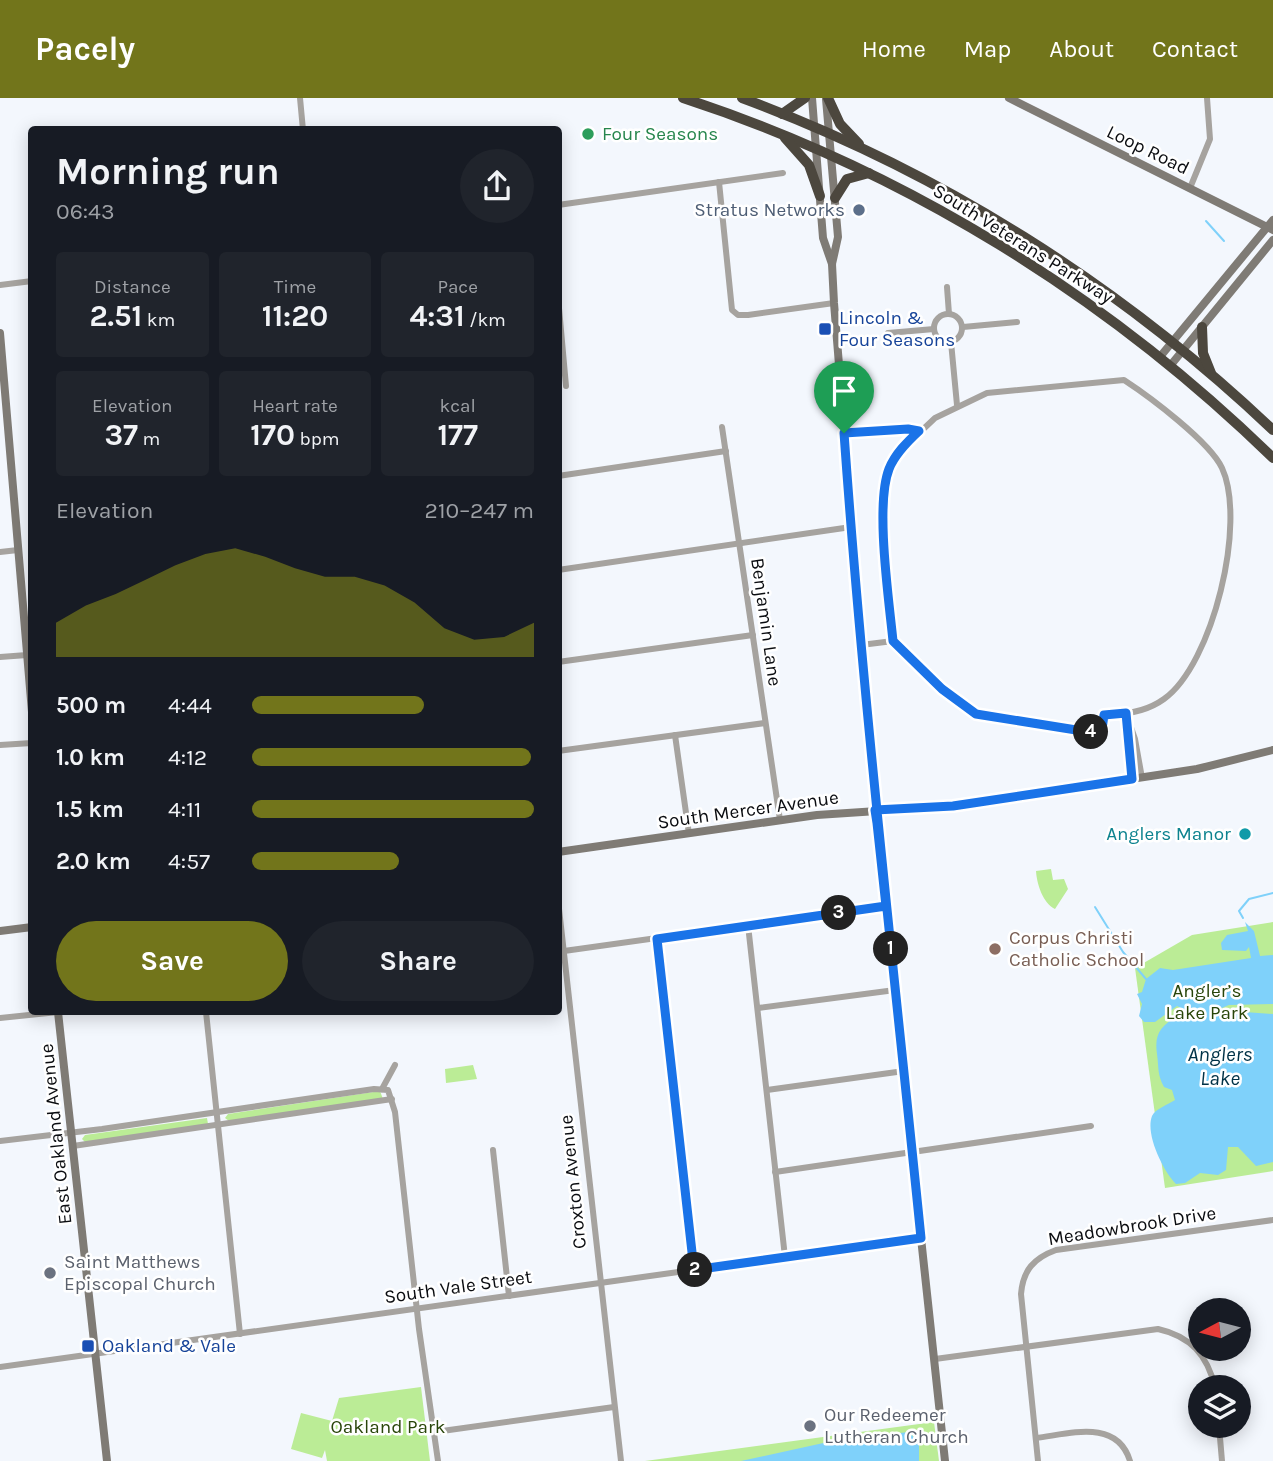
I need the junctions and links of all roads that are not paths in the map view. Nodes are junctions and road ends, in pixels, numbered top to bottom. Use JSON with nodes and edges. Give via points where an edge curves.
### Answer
{"nodes":[{"id":1,"x":300,"y":98,"type":"edge"},
{"id":2,"x":683,"y":98,"type":"edge"},
{"id":3,"x":742,"y":98,"type":"edge"},
{"id":4,"x":805,"y":98,"type":"edge"},
{"id":5,"x":812,"y":98,"type":"edge"},
{"id":6,"x":827,"y":98,"type":"edge"},
{"id":7,"x":1009,"y":98,"type":"edge"},
{"id":8,"x":1207,"y":98,"type":"edge"},
{"id":9,"x":782,"y":114,"type":"junction"},
{"id":10,"x":303,"y":126,"type":"edge"},
{"id":11,"x":814,"y":128,"type":"junction"},
{"id":12,"x":780,"y":134,"type":"junction"},
{"id":13,"x":829,"y":134,"type":"junction"},
{"id":14,"x":816,"y":150,"type":"junction"},
{"id":15,"x":866,"y":150,"type":"junction"},
{"id":16,"x":830,"y":156,"type":"junction"},
{"id":17,"x":783,"y":173,"type":"dead end"},
{"id":18,"x":869,"y":173,"type":"junction"},
{"id":19,"x":719,"y":182,"type":"junction"},
{"id":20,"x":1189,"y":188,"type":"junction"},
{"id":21,"x":820,"y":196,"type":"junction"},
{"id":22,"x":835,"y":198,"type":"junction"},
{"id":23,"x":562,"y":204,"type":"edge"},
{"id":24,"x":1271,"y":226,"type":"edge"},
{"id":25,"x":1273,"y":240,"type":"edge"},
{"id":26,"x":832,"y":264,"type":"junction"},
{"id":27,"x":28,"y":282,"type":"edge"},
{"id":28,"x":0,"y":285,"type":"edge"},
{"id":29,"x":947,"y":287,"type":"dead end"},
{"id":30,"x":834,"y":303,"type":"junction"},
{"id":31,"x":949,"y":314,"type":"junction"},
{"id":32,"x":1017,"y":322,"type":"dead end"},
{"id":33,"x":962,"y":327,"type":"junction"},
{"id":34,"x":1202,"y":327,"type":"junction"},
{"id":35,"x":934,"y":329,"type":"junction"},
{"id":36,"x":0,"y":333,"type":"edge"},
{"id":37,"x":888,"y":333,"type":"dead end"},
{"id":38,"x":562,"y":342,"type":"edge"},
{"id":39,"x":951,"y":342,"type":"junction"},
{"id":40,"x":1172,"y":342,"type":"junction"},
{"id":41,"x":1183,"y":350,"type":"junction"},
{"id":42,"x":1159,"y":358,"type":"junction"},
{"id":43,"x":1170,"y":366,"type":"junction"},
{"id":44,"x":1213,"y":375,"type":"junction"},
{"id":45,"x":566,"y":386,"type":"dead end"},
{"id":46,"x":957,"y":405,"type":"junction"},
{"id":47,"x":722,"y":427,"type":"dead end"},
{"id":48,"x":1273,"y":430,"type":"edge"},
{"id":49,"x":919,"y":431,"type":"junction"},
{"id":50,"x":844,"y":433,"type":"junction"},
{"id":51,"x":5,"y":440,"type":"edge"},
{"id":52,"x":726,"y":451,"type":"junction"},
{"id":53,"x":1273,"y":458,"type":"edge"},
{"id":54,"x":562,"y":475,"type":"edge"},
{"id":55,"x":851,"y":527,"type":"junction"},
{"id":56,"x":739,"y":545,"type":"junction"},
{"id":57,"x":18,"y":550,"type":"junction"},
{"id":58,"x":0,"y":552,"type":"edge"},
{"id":59,"x":562,"y":569,"type":"edge"},
{"id":60,"x":752,"y":635,"type":"junction"},
{"id":61,"x":893,"y":641,"type":"junction"},
{"id":62,"x":861,"y":645,"type":"junction"},
{"id":63,"x":27,"y":655,"type":"junction"},
{"id":64,"x":0,"y":657,"type":"edge"},
{"id":65,"x":562,"y":661,"type":"edge"},
{"id":66,"x":28,"y":666,"type":"edge"},
{"id":67,"x":1126,"y":713,"type":"junction"},
{"id":68,"x":765,"y":723,"type":"junction"},
{"id":69,"x":675,"y":734,"type":"junction"},
{"id":70,"x":28,"y":743,"type":"edge"},
{"id":71,"x":0,"y":745,"type":"edge"},
{"id":72,"x":562,"y":750,"type":"edge"},
{"id":73,"x":1273,"y":750,"type":"edge"},
{"id":74,"x":1142,"y":778,"type":"junction"},
{"id":75,"x":1132,"y":779,"type":"junction"},
{"id":76,"x":875,"y":810,"type":"junction"},
{"id":77,"x":780,"y":820,"type":"junction"},
{"id":78,"x":689,"y":834,"type":"junction"},
{"id":79,"x":562,"y":851,"type":"edge"},
{"id":80,"x":886,"y":906,"type":"junction"},
{"id":81,"x":748,"y":925,"type":"junction"},
{"id":82,"x":28,"y":928,"type":"edge"},
{"id":83,"x":0,"y":931,"type":"edge"},
{"id":84,"x":562,"y":934,"type":"edge"},
{"id":85,"x":657,"y":939,"type":"junction"},
{"id":86,"x":564,"y":951,"type":"junction"},
{"id":87,"x":895,"y":990,"type":"junction"},
{"id":88,"x":758,"y":1008,"type":"junction"},
{"id":89,"x":29,"y":1015,"type":"edge"},
{"id":90,"x":58,"y":1015,"type":"edge"},
{"id":91,"x":206,"y":1015,"type":"edge"},
{"id":92,"x":0,"y":1018,"type":"edge"},
{"id":93,"x":395,"y":1065,"type":"dead end"},
{"id":94,"x":904,"y":1070,"type":"junction"},
{"id":95,"x":382,"y":1089,"type":"junction"},
{"id":96,"x":767,"y":1090,"type":"junction"},
{"id":97,"x":392,"y":1099,"type":"junction"},
{"id":98,"x":216,"y":1112,"type":"junction"},
{"id":99,"x":218,"y":1125,"type":"junction"},
{"id":100,"x":1091,"y":1126,"type":"dead end"},
{"id":101,"x":72,"y":1133,"type":"junction"},
{"id":102,"x":0,"y":1141,"type":"edge"},
{"id":103,"x":73,"y":1146,"type":"junction"},
{"id":104,"x":493,"y":1150,"type":"dead end"},
{"id":105,"x":913,"y":1153,"type":"junction"},
{"id":106,"x":775,"y":1172,"type":"junction"},
{"id":107,"x":1273,"y":1220,"type":"edge"},
{"id":108,"x":921,"y":1238,"type":"junction"},
{"id":109,"x":785,"y":1257,"type":"junction"},
{"id":110,"x":694,"y":1270,"type":"junction"},
{"id":111,"x":600,"y":1284,"type":"junction"},
{"id":112,"x":509,"y":1296,"type":"junction"},
{"id":113,"x":417,"y":1309,"type":"junction"},
{"id":114,"x":240,"y":1334,"type":"junction"},
{"id":115,"x":1026,"y":1347,"type":"junction"},
{"id":116,"x":95,"y":1356,"type":"junction"},
{"id":117,"x":935,"y":1359,"type":"junction"},
{"id":118,"x":0,"y":1367,"type":"edge"},
{"id":119,"x":1210,"y":1375,"type":"edge"},
{"id":120,"x":614,"y":1407,"type":"junction"},
{"id":121,"x":435,"y":1432,"type":"junction"},
{"id":122,"x":1036,"y":1438,"type":"junction"},
{"id":123,"x":1220,"y":1438,"type":"edge"},
{"id":124,"x":107,"y":1461,"type":"edge"},
{"id":125,"x":438,"y":1461,"type":"edge"},
{"id":126,"x":621,"y":1461,"type":"edge"},
{"id":127,"x":945,"y":1461,"type":"edge"},
{"id":128,"x":1038,"y":1461,"type":"edge"},
{"id":129,"x":1129,"y":1461,"type":"edge"},
{"id":130,"x":1222,"y":1461,"type":"edge"}],
"edges":[{"from":1,"to":10,"type":"street"},
{"from":2,"to":12,"type":"highway","name":"South Veterans Parkway"},
{"from":3,"to":9,"type":"highway","name":"South Veterans Parkway"},
{"from":4,"to":9,"type":"highway"},
{"from":5,"to":11,"type":"main road"},
{"from":6,"to":13,"type":"main road"},
{"from":6,"to":15,"type":"highway","via":[[840,124]]},
{"from":7,"to":20,"type":"main road","name":"Loop Road"},
{"from":8,"to":20,"type":"street","via":[[1210,139]]},
{"from":9,"to":11,"type":"highway","name":"South Veterans Parkway"},
{"from":11,"to":13,"type":"highway","name":"South Veterans Parkway"},
{"from":11,"to":14,"type":"main road"},
{"from":12,"to":14,"type":"highway","name":"South Veterans Parkway"},
{"from":12,"to":21,"type":"highway","via":[[804,157]]},
{"from":13,"to":15,"type":"highway","name":"South Veterans Parkway"},
{"from":13,"to":16,"type":"main road"},
{"from":14,"to":16,"type":"highway","name":"South Veterans Parkway"},
{"from":14,"to":21,"type":"main road"},
{"from":15,"to":40,"type":"highway","name":"South Veterans Parkway","via":[[1012,228]]},
{"from":16,"to":18,"type":"highway","name":"South Veterans Parkway"},
{"from":16,"to":22,"type":"main road"},
{"from":17,"to":19,"type":"street"},
{"from":18,"to":22,"type":"highway","via":[[847,179]]},
{"from":18,"to":42,"type":"highway","name":"South Veterans Parkway","via":[[1027,262]]},
{"from":19,"to":23,"type":"street"},
{"from":19,"to":30,"type":"street","via":[[732,310],[748,315]]},
{"from":20,"to":24,"type":"main road","name":"Loop Road"},
{"from":21,"to":26,"type":"main road","via":[[823,238]]},
{"from":22,"to":26,"type":"main road","via":[[838,237]]},
{"from":24,"to":40,"type":"main road"},
{"from":25,"to":34,"type":"main road"},
{"from":26,"to":30,"type":"main road"},
{"from":27,"to":28,"type":"street"},
{"from":29,"to":31,"type":"street"},
{"from":30,"to":50,"type":"main road"},
{"from":31,"to":33,"type":"street","via":[[957,316]]},
{"from":31,"to":35,"type":"street","via":[[940,316]]},
{"from":32,"to":33,"type":"street"},
{"from":33,"to":39,"type":"street"},
{"from":34,"to":41,"type":"main road"},
{"from":34,"to":44,"type":"highway","via":[[1203,353]]},
{"from":35,"to":37,"type":"street"},
{"from":35,"to":39,"type":"street","via":[[942,341]]},
{"from":36,"to":51,"type":"main road"},
{"from":38,"to":45,"type":"street"},
{"from":39,"to":46,"type":"street"},
{"from":40,"to":41,"type":"highway","name":"South Veterans Parkway"},
{"from":40,"to":42,"type":"main road"},
{"from":41,"to":43,"type":"main road"},
{"from":41,"to":44,"type":"highway","name":"South Veterans Parkway"},
{"from":42,"to":43,"type":"highway","name":"South Veterans Parkway"},
{"from":43,"to":53,"type":"highway","name":"South Veterans Parkway"},
{"from":44,"to":48,"type":"highway","name":"South Veterans Parkway"},
{"from":46,"to":49,"type":"street"},
{"from":46,"to":67,"type":"street","via":[[1002,390],[1124,380],[1205,444],[1218,461],[1230,498],[1228,541],[1208,631],[1180,685],[1152,707]]},
{"from":47,"to":52,"type":"street","name":"Benjamin Lane"},
{"from":49,"to":50,"type":"street"},
{"from":49,"to":61,"type":"street","via":[[897,454],[882,497]]},
{"from":50,"to":55,"type":"main road"},
{"from":51,"to":57,"type":"main road"},
{"from":52,"to":54,"type":"street"},
{"from":52,"to":56,"type":"street","name":"Benjamin Lane"},
{"from":55,"to":56,"type":"street"},
{"from":55,"to":62,"type":"main road"},
{"from":56,"to":59,"type":"street"},
{"from":56,"to":60,"type":"street","name":"Benjamin Lane"},
{"from":57,"to":58,"type":"street"},
{"from":57,"to":63,"type":"main road"},
{"from":60,"to":65,"type":"street"},
{"from":60,"to":68,"type":"street","name":"Benjamin Lane"},
{"from":61,"to":62,"type":"street"},
{"from":61,"to":67,"type":"street","via":[[942,689],[976,714],[1095,733],[1102,729],[1104,715]]},
{"from":62,"to":76,"type":"main road"},
{"from":63,"to":64,"type":"street"},
{"from":63,"to":66,"type":"main road"},
{"from":67,"to":74,"type":"street"},
{"from":67,"to":75,"type":"street"},
{"from":68,"to":69,"type":"street"},
{"from":68,"to":77,"type":"street","name":"Benjamin Lane"},
{"from":69,"to":72,"type":"street"},
{"from":69,"to":78,"type":"street"},
{"from":70,"to":71,"type":"street"},
{"from":73,"to":74,"type":"main road","name":"South Mercer Avenue"},
{"from":74,"to":75,"type":"main road","name":"South Mercer Avenue"},
{"from":75,"to":76,"type":"main road","name":"South Mercer Avenue","via":[[953,806]]},
{"from":76,"to":77,"type":"main road","name":"South Mercer Avenue"},
{"from":76,"to":80,"type":"main road"},
{"from":77,"to":78,"type":"main road","name":"South Mercer Avenue"},
{"from":78,"to":79,"type":"main road","name":"South Mercer Avenue"},
{"from":80,"to":81,"type":"street"},
{"from":80,"to":87,"type":"main road"},
{"from":81,"to":85,"type":"street"},
{"from":81,"to":88,"type":"street"},
{"from":82,"to":83,"type":"main road"},
{"from":84,"to":86,"type":"street","name":"Croxton Avenue"},
{"from":85,"to":86,"type":"street"},
{"from":85,"to":110,"type":"street"},
{"from":86,"to":111,"type":"street","name":"Croxton Avenue"},
{"from":87,"to":88,"type":"street"},
{"from":87,"to":94,"type":"main road"},
{"from":88,"to":96,"type":"street"},
{"from":89,"to":92,"type":"street"},
{"from":90,"to":101,"type":"main road","name":"East Oakland Avenue"},
{"from":91,"to":98,"type":"street"},
{"from":93,"to":95,"type":"street"},
{"from":94,"to":96,"type":"street"},
{"from":94,"to":105,"type":"main road"},
{"from":95,"to":97,"type":"street","via":[[390,1092]]},
{"from":95,"to":98,"type":"street"},
{"from":96,"to":106,"type":"street"},
{"from":97,"to":99,"type":"street"},
{"from":97,"to":113,"type":"street"},
{"from":98,"to":99,"type":"street"},
{"from":98,"to":101,"type":"street"},
{"from":99,"to":103,"type":"street"},
{"from":99,"to":114,"type":"street"},
{"from":100,"to":105,"type":"street"},
{"from":101,"to":102,"type":"street"},
{"from":101,"to":103,"type":"main road","name":"East Oakland Avenue"},
{"from":103,"to":116,"type":"main road","name":"East Oakland Avenue"},
{"from":104,"to":112,"type":"street"},
{"from":105,"to":106,"type":"street"},
{"from":105,"to":108,"type":"main road"},
{"from":106,"to":109,"type":"street"},
{"from":107,"to":115,"type":"street","name":"Meadowbrook Drive","via":[[1056,1250],[1041,1256],[1022,1280]]},
{"from":108,"to":109,"type":"street","name":"South Vale Street"},
{"from":108,"to":117,"type":"main road"},
{"from":109,"to":110,"type":"street","name":"South Vale Street"},
{"from":110,"to":111,"type":"street","name":"South Vale Street"},
{"from":111,"to":112,"type":"street","name":"South Vale Street"},
{"from":111,"to":120,"type":"street","name":"Croxton Avenue"},
{"from":112,"to":113,"type":"street","name":"South Vale Street"},
{"from":113,"to":114,"type":"street","name":"South Vale Street"},
{"from":113,"to":121,"type":"street"},
{"from":114,"to":116,"type":"street","name":"South Vale Street"},
{"from":115,"to":117,"type":"street"},
{"from":115,"to":119,"type":"street","via":[[1140,1330],[1166,1331],[1189,1341],[1203,1356]]},
{"from":115,"to":122,"type":"street","name":"Meadowbrook Drive"},
{"from":116,"to":118,"type":"street","name":"South Vale Street"},
{"from":116,"to":124,"type":"main road","name":"East Oakland Avenue"},
{"from":117,"to":127,"type":"main road"},
{"from":120,"to":121,"type":"street"},
{"from":120,"to":126,"type":"street","name":"Croxton Avenue"},
{"from":121,"to":125,"type":"street"},
{"from":122,"to":128,"type":"street","name":"Meadowbrook Drive"},
{"from":122,"to":129,"type":"street","via":[[1104,1433],[1119,1441]]},
{"from":123,"to":130,"type":"street"}]}
